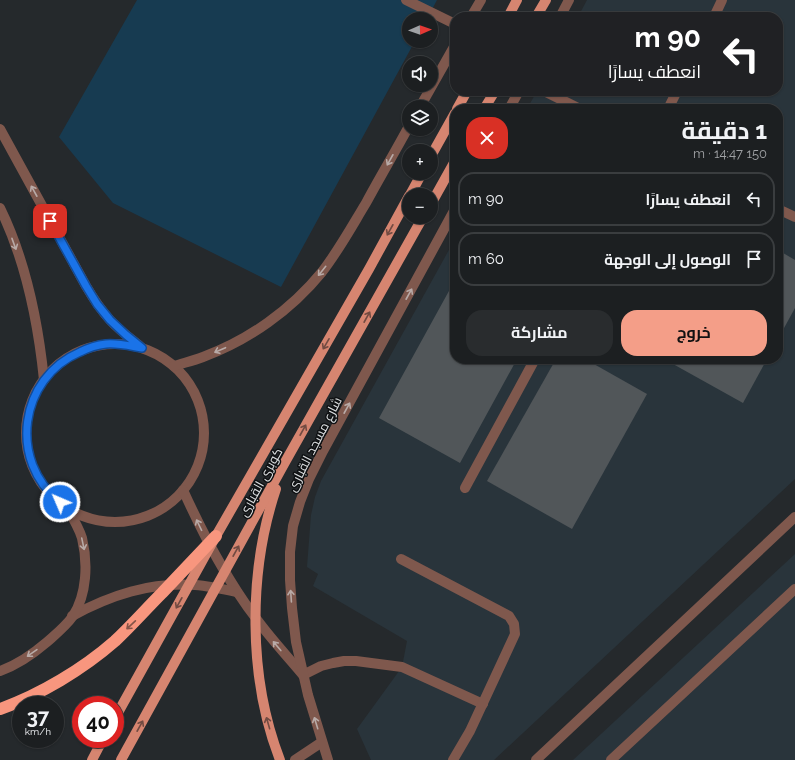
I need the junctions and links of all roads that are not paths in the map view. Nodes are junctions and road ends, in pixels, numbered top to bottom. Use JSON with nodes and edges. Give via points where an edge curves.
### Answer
{"nodes":[{"id":1,"x":406,"y":0,"type":"edge"},
{"id":2,"x":481,"y":0,"type":"edge"},
{"id":3,"x":517,"y":0,"type":"edge"},
{"id":4,"x":546,"y":0,"type":"edge"},
{"id":5,"x":569,"y":0,"type":"edge"},
{"id":6,"x":722,"y":0,"type":"edge"},
{"id":7,"x":474,"y":12,"type":"edge"},
{"id":8,"x":511,"y":12,"type":"edge"},
{"id":9,"x":539,"y":12,"type":"edge"},
{"id":10,"x":563,"y":12,"type":"edge"},
{"id":11,"x":716,"y":12,"type":"edge"},
{"id":12,"x":450,"y":22,"type":"edge"},
{"id":13,"x":450,"y":53,"type":"edge"},
{"id":14,"x":554,"y":96,"type":"edge"},
{"id":15,"x":424,"y":100,"type":"edge"},
{"id":16,"x":570,"y":104,"type":"edge"},
{"id":17,"x":450,"y":122,"type":"edge"},
{"id":18,"x":0,"y":129,"type":"edge"},
{"id":19,"x":403,"y":136,"type":"edge"},
{"id":20,"x":438,"y":144,"type":"edge"},
{"id":21,"x":450,"y":170,"type":"edge"},
{"id":22,"x":438,"y":191,"type":"edge"},
{"id":23,"x":0,"y":208,"type":"edge"},
{"id":24,"x":402,"y":209,"type":"edge"},
{"id":25,"x":783,"y":211,"type":"edge"},
{"id":26,"x":795,"y":217,"type":"edge"},
{"id":27,"x":450,"y":218,"type":"edge"},
{"id":28,"x":420,"y":224,"type":"edge"},
{"id":29,"x":142,"y":348,"type":"junction"},
{"id":30,"x":532,"y":364,"type":"edge"},
{"id":31,"x":174,"y":366,"type":"junction"},
{"id":32,"x":44,"y":380,"type":"junction"},
{"id":33,"x":284,"y":464,"type":"junction"},
{"id":34,"x":465,"y":488,"type":"dead end"},
{"id":35,"x":183,"y":490,"type":"junction"},
{"id":36,"x":67,"y":508,"type":"junction"},
{"id":37,"x":795,"y":517,"type":"edge"},
{"id":38,"x":216,"y":536,"type":"junction"},
{"id":39,"x":401,"y":559,"type":"dead end"},
{"id":40,"x":795,"y":589,"type":"edge"},
{"id":41,"x":237,"y":592,"type":"junction"},
{"id":42,"x":72,"y":616,"type":"junction"},
{"id":43,"x":0,"y":671,"type":"edge"},
{"id":44,"x":303,"y":675,"type":"junction"},
{"id":45,"x":124,"y":702,"type":"edge"},
{"id":46,"x":483,"y":704,"type":"junction"},
{"id":47,"x":0,"y":709,"type":"edge"},
{"id":48,"x":322,"y":742,"type":"junction"},
{"id":49,"x":98,"y":748,"type":"edge"},
{"id":50,"x":92,"y":760,"type":"edge"},
{"id":51,"x":121,"y":760,"type":"edge"},
{"id":52,"x":280,"y":760,"type":"edge"},
{"id":53,"x":296,"y":760,"type":"edge"},
{"id":54,"x":328,"y":760,"type":"edge"},
{"id":55,"x":453,"y":760,"type":"edge"},
{"id":56,"x":536,"y":760,"type":"edge"},
{"id":57,"x":611,"y":760,"type":"edge"}],
"edges":[{"from":1,"to":12,"type":"street"},
{"from":2,"to":7,"type":"street"},
{"from":3,"to":8,"type":"main road"},
{"from":4,"to":9,"type":"main road"},
{"from":5,"to":10,"type":"street"},
{"from":6,"to":11,"type":"street"},
{"from":13,"to":15,"type":"street"},
{"from":14,"to":16,"type":"street"},
{"from":17,"to":20,"type":"main road"},
{"from":29,"to":18,"type":"street","one_way":true,"via":[[110,320],[97,304]]},
{"from":19,"to":31,"type":"street","one_way":true,"via":[[339,248],[302,294],[280,314],[230,346]]},
{"from":21,"to":22,"type":"main road"},
{"from":23,"to":32,"type":"street","one_way":true,"via":[[32,304]]},
{"from":24,"to":38,"type":"main road","name":"كوبرى القبارى","one_way":true},
{"from":25,"to":26,"type":"street"},
{"from":44,"to":27,"type":"street","name":"شارع مسجد القبارى","one_way":true,"via":[[296,642],[290,580],[293,526],[300,502],[323,451]]},
{"from":33,"to":28,"type":"main road","name":"كوبرى القبارى","one_way":true},
{"from":29,"to":31,"type":"street","via":[[159,355]]},
{"from":29,"to":32,"type":"street","via":[[124,344],[88,348],[56,366]]},
{"from":30,"to":34,"type":"street"},
{"from":31,"to":35,"type":"street","via":[[194,393],[201,409],[204,426],[200,460]]},
{"from":32,"to":36,"type":"street","via":[[29,412],[26,430],[28,449],[42,483],[53,497]]},
{"from":51,"to":33,"type":"main road","name":"كوبرى القبارى","one_way":true},
{"from":52,"to":33,"type":"main road","one_way":true,"via":[[265,710],[255,628],[261,544]]},
{"from":35,"to":36,"type":"street","via":[[155,513],[120,522],[101,521]]},
{"from":41,"to":35,"type":"street","one_way":true,"via":[[217,559]]},
{"from":36,"to":42,"type":"street","one_way":true,"via":[[82,537],[86,570],[80,602]]},
{"from":37,"to":56,"type":"street"},
{"from":38,"to":45,"type":"main road","name":"كوبرى القبارى","one_way":true},
{"from":38,"to":47,"type":"highway","one_way":true,"via":[[114,641],[62,679]]},
{"from":39,"to":46,"type":"street","via":[[509,616],[514,624],[515,634]]},
{"from":40,"to":57,"type":"street"},
{"from":41,"to":42,"type":"street","via":[[195,585],[152,587],[111,597]]},
{"from":44,"to":41,"type":"street","one_way":true},
{"from":42,"to":43,"type":"street","one_way":true,"via":[[58,633],[41,647],[23,660]]},
{"from":44,"to":46,"type":"street","via":[[321,666],[344,661],[402,667]]},
{"from":48,"to":44,"type":"street","name":"شارع مسجد القبارى","one_way":true},
{"from":46,"to":55,"type":"street"},
{"from":48,"to":53,"type":"street"},
{"from":48,"to":54,"type":"street","name":"شارع مسجد القبارى"},
{"from":49,"to":50,"type":"main road"}]}
